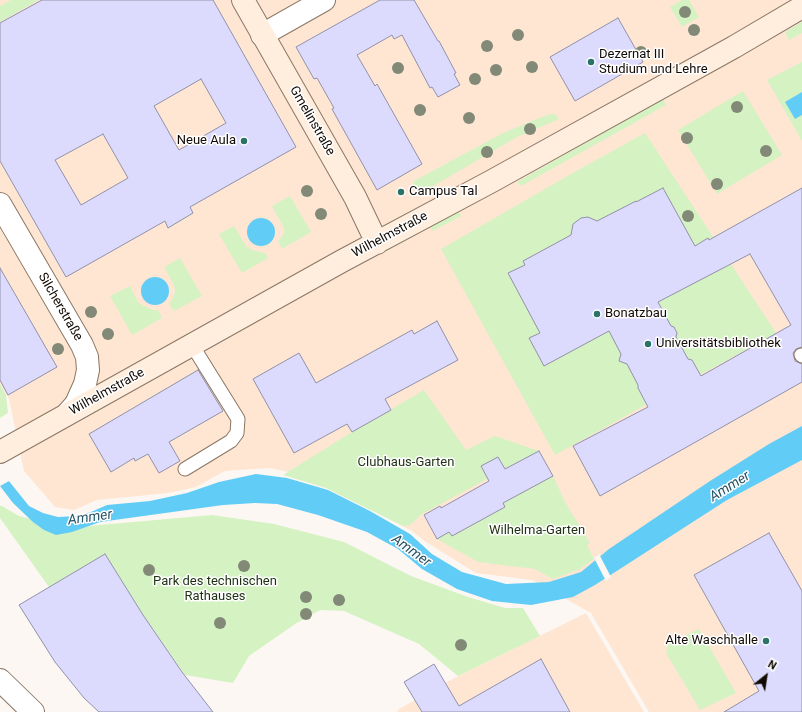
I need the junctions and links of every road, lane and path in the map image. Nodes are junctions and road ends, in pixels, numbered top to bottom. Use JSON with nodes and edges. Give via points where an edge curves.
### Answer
{"nodes":[{"id":1,"x":242,"y":0,"type":"edge"},
{"id":2,"x":324,"y":0,"type":"edge"},
{"id":3,"x":802,"y":8,"type":"edge"},
{"id":4,"x":262,"y":35,"type":"junction"},
{"id":5,"x":0,"y":204,"type":"edge"},
{"id":6,"x":378,"y":243,"type":"junction"},
{"id":7,"x":192,"y":345,"type":"junction"},
{"id":8,"x":68,"y":414,"type":"junction"},
{"id":9,"x":6,"y":449,"type":"edge"},
{"id":10,"x":185,"y":469,"type":"dead end"},
{"id":11,"x":0,"y":680,"type":"edge"},
{"id":12,"x":34,"y":712,"type":"edge"}],
"edges":[{"from":1,"to":4,"type":"main road","name":"Gmelinstraße"},
{"from":2,"to":4,"type":"street"},
{"from":3,"to":6,"type":"main road","name":"Wilhelmstraße"},
{"from":4,"to":6,"type":"main road","name":"Gmelinstraße","via":[[355,197]]},
{"from":5,"to":8,"type":"street","name":"Silcherstraße","via":[[87,357],[85,384],[76,404]]},
{"from":6,"to":7,"type":"main road","name":"Wilhelmstraße"},
{"from":7,"to":8,"type":"main road","name":"Wilhelmstraße"},
{"from":7,"to":10,"type":"lane","via":[[238,419],[237,433],[231,441]]},
{"from":8,"to":9,"type":"main road","name":"Wilhelmstraße"},
{"from":11,"to":12,"type":"street"}]}
